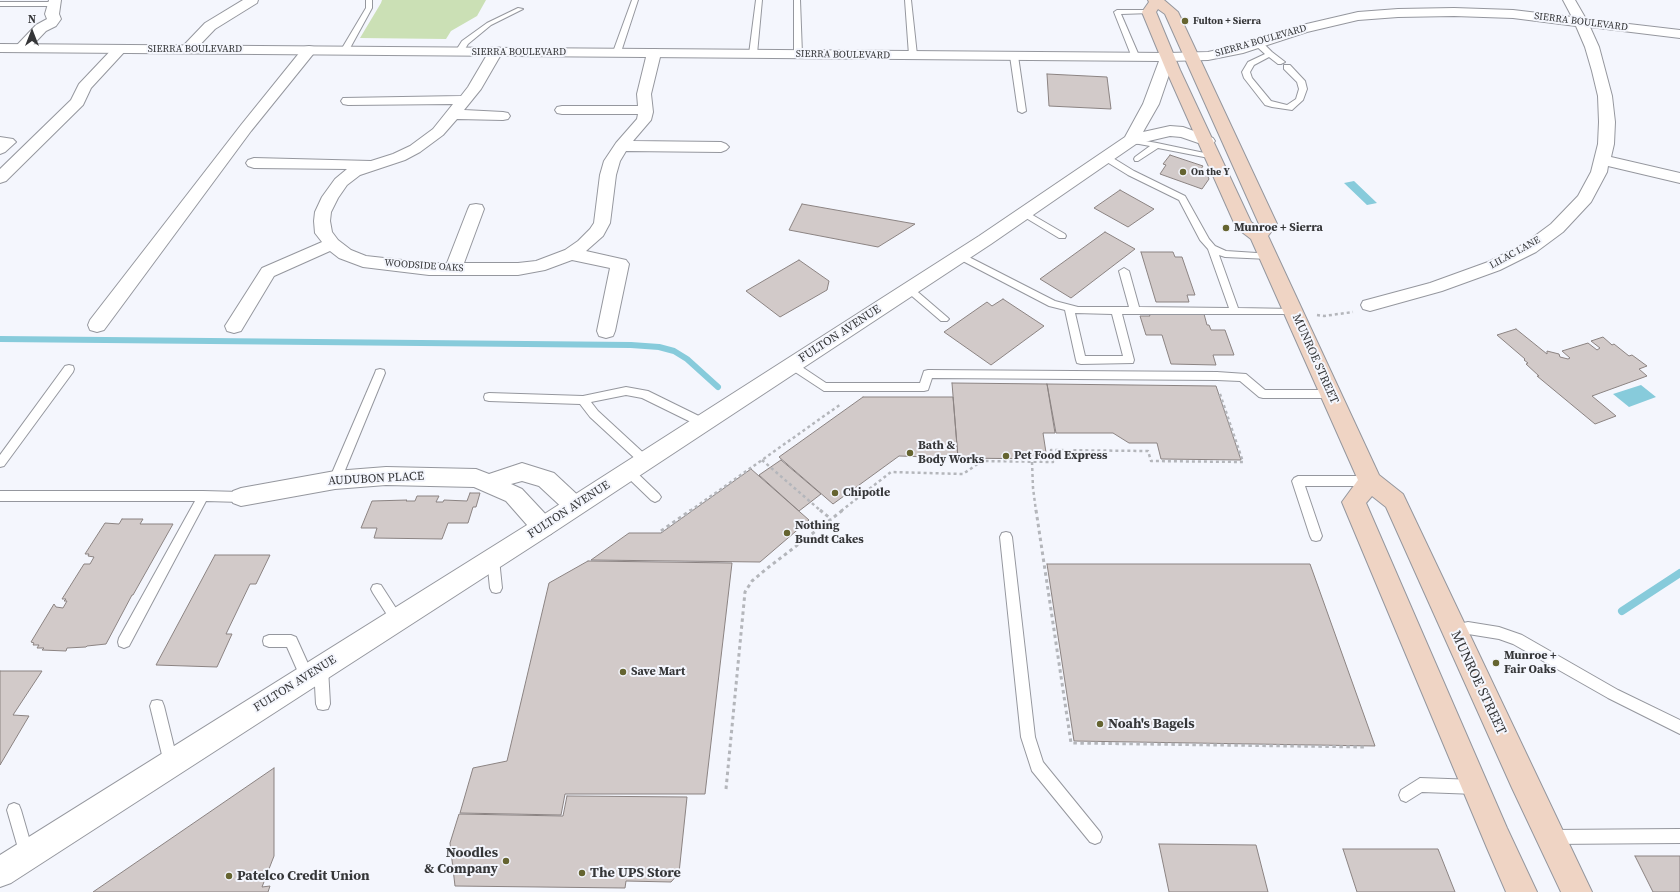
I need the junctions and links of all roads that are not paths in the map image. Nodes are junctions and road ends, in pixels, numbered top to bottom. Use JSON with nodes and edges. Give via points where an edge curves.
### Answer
{"nodes":[{"id":1,"x":252,"y":0,"type":"edge"},
{"id":2,"x":369,"y":0,"type":"edge"},
{"id":3,"x":635,"y":0,"type":"edge"},
{"id":4,"x":759,"y":0,"type":"edge"},
{"id":5,"x":798,"y":0,"type":"edge"},
{"id":6,"x":908,"y":0,"type":"edge"},
{"id":7,"x":1569,"y":0,"type":"edge"},
{"id":8,"x":0,"y":4,"type":"edge"},
{"id":9,"x":1153,"y":5,"type":"edge"},
{"id":10,"x":54,"y":6,"type":"edge"},
{"id":11,"x":520,"y":9,"type":"dead end"},
{"id":12,"x":1581,"y":21,"type":"junction"},
{"id":13,"x":1680,"y":34,"type":"edge"},
{"id":14,"x":1258,"y":43,"type":"junction"},
{"id":15,"x":22,"y":48,"type":"junction"},
{"id":16,"x":2,"y":49,"type":"edge"},
{"id":17,"x":120,"y":49,"type":"junction"},
{"id":18,"x":188,"y":49,"type":"junction"},
{"id":19,"x":309,"y":50,"type":"junction"},
{"id":20,"x":345,"y":50,"type":"junction"},
{"id":21,"x":496,"y":51,"type":"junction"},
{"id":22,"x":459,"y":52,"type":"junction"},
{"id":23,"x":618,"y":52,"type":"junction"},
{"id":24,"x":654,"y":53,"type":"junction"},
{"id":25,"x":753,"y":54,"type":"junction"},
{"id":26,"x":798,"y":54,"type":"junction"},
{"id":27,"x":1269,"y":54,"type":"junction"},
{"id":28,"x":913,"y":55,"type":"junction"},
{"id":29,"x":1014,"y":56,"type":"junction"},
{"id":30,"x":1168,"y":57,"type":"junction"},
{"id":31,"x":1192,"y":57,"type":"junction"},
{"id":32,"x":1136,"y":58,"type":"junction"},
{"id":33,"x":465,"y":100,"type":"junction"},
{"id":34,"x":348,"y":101,"type":"dead end"},
{"id":35,"x":562,"y":110,"type":"dead end"},
{"id":36,"x":646,"y":110,"type":"junction"},
{"id":37,"x":1022,"y":111,"type":"dead end"},
{"id":38,"x":453,"y":114,"type":"junction"},
{"id":39,"x":503,"y":116,"type":"dead end"},
{"id":40,"x":1206,"y":141,"type":"junction"},
{"id":41,"x":0,"y":142,"type":"edge"},
{"id":42,"x":621,"y":146,"type":"junction"},
{"id":43,"x":1157,"y":146,"type":"junction"},
{"id":44,"x":721,"y":147,"type":"dead end"},
{"id":45,"x":0,"y":149,"type":"edge"},
{"id":46,"x":1135,"y":149,"type":"junction"},
{"id":47,"x":1105,"y":157,"type":"junction"},
{"id":48,"x":1214,"y":157,"type":"junction"},
{"id":49,"x":1602,"y":160,"type":"junction"},
{"id":50,"x":254,"y":163,"type":"dead end"},
{"id":51,"x":372,"y":165,"type":"junction"},
{"id":52,"x":0,"y":178,"type":"edge"},
{"id":53,"x":1680,"y":178,"type":"edge"},
{"id":54,"x":476,"y":209,"type":"dead end"},
{"id":55,"x":1024,"y":213,"type":"junction"},
{"id":56,"x":1062,"y":236,"type":"dead end"},
{"id":57,"x":1259,"y":236,"type":"junction"},
{"id":58,"x":332,"y":244,"type":"junction"},
{"id":59,"x":1212,"y":248,"type":"junction"},
{"id":60,"x":571,"y":254,"type":"junction"},
{"id":61,"x":960,"y":256,"type":"junction"},
{"id":62,"x":1269,"y":256,"type":"junction"},
{"id":63,"x":453,"y":270,"type":"junction"},
{"id":64,"x":1124,"y":271,"type":"dead end"},
{"id":65,"x":909,"y":289,"type":"junction"},
{"id":66,"x":1370,"y":305,"type":"road end"},
{"id":67,"x":1069,"y":308,"type":"junction"},
{"id":68,"x":1116,"y":310,"type":"junction"},
{"id":69,"x":1135,"y":310,"type":"junction"},
{"id":70,"x":1235,"y":312,"type":"junction"},
{"id":71,"x":1294,"y":312,"type":"junction"},
{"id":72,"x":944,"y":319,"type":"dead end"},
{"id":73,"x":97,"y":325,"type":"dead end"},
{"id":74,"x":234,"y":326,"type":"dead end"},
{"id":75,"x":606,"y":331,"type":"dead end"},
{"id":76,"x":793,"y":365,"type":"junction"},
{"id":77,"x":69,"y":369,"type":"dead end"},
{"id":78,"x":380,"y":373,"type":"dead end"},
{"id":79,"x":1331,"y":394,"type":"junction"},
{"id":80,"x":489,"y":397,"type":"dead end"},
{"id":81,"x":583,"y":400,"type":"junction"},
{"id":82,"x":703,"y":423,"type":"junction"},
{"id":83,"x":0,"y":463,"type":"edge"},
{"id":84,"x":637,"y":466,"type":"junction"},
{"id":85,"x":335,"y":480,"type":"junction"},
{"id":86,"x":1370,"y":482,"type":"junction"},
{"id":87,"x":488,"y":483,"type":"junction"},
{"id":88,"x":0,"y":496,"type":"edge"},
{"id":89,"x":203,"y":496,"type":"junction"},
{"id":90,"x":242,"y":497,"type":"joint"},
{"id":91,"x":655,"y":497,"type":"dead end"},
{"id":92,"x":575,"y":506,"type":"junction"},
{"id":93,"x":543,"y":527,"type":"junction"},
{"id":94,"x":1316,"y":536,"type":"dead end"},
{"id":95,"x":1006,"y":537,"type":"dead end"},
{"id":96,"x":493,"y":559,"type":"junction"},
{"id":97,"x":496,"y":588,"type":"dead end"},
{"id":98,"x":377,"y":589,"type":"dead end"},
{"id":99,"x":397,"y":620,"type":"junction"},
{"id":100,"x":1454,"y":630,"type":"junction"},
{"id":101,"x":269,"y":641,"type":"dead end"},
{"id":102,"x":124,"y":642,"type":"dead end"},
{"id":103,"x":314,"y":673,"type":"junction"},
{"id":104,"x":323,"y":704,"type":"dead end"},
{"id":105,"x":157,"y":706,"type":"dead end"},
{"id":106,"x":1680,"y":727,"type":"edge"},
{"id":107,"x":171,"y":763,"type":"junction"},
{"id":108,"x":1476,"y":787,"type":"junction"},
{"id":109,"x":1406,"y":795,"type":"dead end"},
{"id":110,"x":14,"y":810,"type":"dead end"},
{"id":111,"x":1550,"y":836,"type":"junction"},
{"id":112,"x":1680,"y":836,"type":"edge"},
{"id":113,"x":1095,"y":837,"type":"dead end"},
{"id":114,"x":27,"y":855,"type":"junction"},
{"id":115,"x":0,"y":872,"type":"edge"},
{"id":116,"x":1522,"y":892,"type":"edge"},
{"id":117,"x":1577,"y":892,"type":"edge"}],
"edges":[{"from":1,"to":18,"type":"street","via":[[210,26]]},
{"from":2,"to":20,"type":"lane","via":[[368,8]]},
{"from":3,"to":23,"type":"lane"},
{"from":4,"to":25,"type":"lane"},
{"from":5,"to":26,"type":"lane"},
{"from":6,"to":28,"type":"lane"},
{"from":7,"to":12,"type":"street","name":"LILAC LANE"},
{"from":8,"to":10,"type":"lane"},
{"from":9,"to":30,"type":"main road"},
{"from":9,"to":31,"type":"main road","via":[[1171,12]]},
{"from":9,"to":32,"type":"lane","via":[[1118,12]]},
{"from":10,"to":15,"type":"street","via":[[40,24],[41,28]]},
{"from":11,"to":22,"type":"lane","via":[[489,24],[465,43]]},
{"from":12,"to":13,"type":"street","name":"SIERRA BOULEVARD"},
{"from":12,"to":14,"type":"street","name":"SIERRA BOULEVARD","via":[[1483,12],[1398,13],[1345,19]]},
{"from":12,"to":49,"type":"street","name":"LILAC LANE","via":[[1596,59],[1604,96],[1607,122]]},
{"from":14,"to":27,"type":"lane"},
{"from":14,"to":31,"type":"street","name":"SIERRA BOULEVARD","via":[[1238,50]]},
{"from":15,"to":16,"type":"street","name":"SIERRA BOULEVARD"},
{"from":15,"to":17,"type":"street","name":"SIERRA BOULEVARD"},
{"from":17,"to":18,"type":"street","name":"SIERRA BOULEVARD"},
{"from":17,"to":52,"type":"street","via":[[84,87],[78,102]]},
{"from":18,"to":19,"type":"street","name":"SIERRA BOULEVARD"},
{"from":19,"to":20,"type":"street","name":"SIERRA BOULEVARD"},
{"from":19,"to":73,"type":"street","via":[[250,122]]},
{"from":20,"to":22,"type":"street","name":"SIERRA BOULEVARD"},
{"from":21,"to":22,"type":"street","name":"SIERRA BOULEVARD"},
{"from":21,"to":23,"type":"street","name":"SIERRA BOULEVARD"},
{"from":21,"to":33,"type":"street","name":"WOODSIDE OAKS"},
{"from":23,"to":24,"type":"street","name":"SIERRA BOULEVARD"},
{"from":24,"to":25,"type":"street","name":"SIERRA BOULEVARD"},
{"from":24,"to":36,"type":"street","name":"WOODSIDE OAKS","via":[[644,94]]},
{"from":25,"to":26,"type":"street","name":"SIERRA BOULEVARD"},
{"from":26,"to":28,"type":"street","name":"SIERRA BOULEVARD"},
{"from":27,"to":27,"type":"lane","via":[[1251,64],[1246,72],[1248,78],[1268,103],[1289,108],[1299,100],[1303,89],[1301,81],[1284,64]]},
{"from":28,"to":29,"type":"street","name":"SIERRA BOULEVARD"},
{"from":29,"to":32,"type":"street","name":"SIERRA BOULEVARD"},
{"from":29,"to":37,"type":"lane"},
{"from":30,"to":31,"type":"street","name":"SIERRA BOULEVARD"},
{"from":30,"to":32,"type":"street","name":"SIERRA BOULEVARD"},
{"from":30,"to":40,"type":"main road","name":"MUNROE STREET"},
{"from":30,"to":46,"type":"street","name":"FULTON AVENUE"},
{"from":31,"to":57,"type":"main road","via":[[1268,224]]},
{"from":33,"to":34,"type":"street"},
{"from":33,"to":38,"type":"street","name":"WOODSIDE OAKS"},
{"from":35,"to":36,"type":"street"},
{"from":36,"to":42,"type":"street","name":"WOODSIDE OAKS","via":[[644,120]]},
{"from":38,"to":39,"type":"street"},
{"from":38,"to":51,"type":"street","name":"WOODSIDE OAKS","via":[[438,132],[415,149]]},
{"from":40,"to":46,"type":"street","name":"FULTON AVENUE","via":[[1183,132],[1170,131]]},
{"from":40,"to":48,"type":"main road","name":"MUNROE STREET"},
{"from":41,"to":45,"type":"street","via":[[8,142]]},
{"from":42,"to":44,"type":"street"},
{"from":42,"to":60,"type":"street","name":"WOODSIDE OAKS","via":[[612,161],[608,175],[602,223],[584,245]]},
{"from":43,"to":46,"type":"lane"},
{"from":43,"to":46,"type":"lane"},
{"from":43,"to":48,"type":"lane"},
{"from":46,"to":47,"type":"street","name":"FULTON AVENUE"},
{"from":47,"to":55,"type":"street","name":"FULTON AVENUE"},
{"from":47,"to":59,"type":"lane","via":[[1182,198]]},
{"from":48,"to":57,"type":"main road","name":"MUNROE STREET","via":[[1244,225]]},
{"from":49,"to":53,"type":"street"},
{"from":49,"to":66,"type":"street","name":"LILAC LANE","via":[[1599,172],[1585,198],[1557,228],[1530,248],[1466,277]]},
{"from":50,"to":51,"type":"street"},
{"from":51,"to":58,"type":"street","name":"WOODSIDE OAKS","via":[[346,177],[330,197],[322,221],[324,233]]},
{"from":54,"to":63,"type":"street"},
{"from":55,"to":56,"type":"lane"},
{"from":55,"to":61,"type":"street","name":"FULTON AVENUE"},
{"from":57,"to":62,"type":"main road","name":"MUNROE STREET"},
{"from":58,"to":63,"type":"street","name":"WOODSIDE OAKS","via":[[345,254],[363,260]]},
{"from":58,"to":74,"type":"street","via":[[268,272]]},
{"from":59,"to":62,"type":"lane","via":[[1225,254]]},
{"from":59,"to":70,"type":"lane"},
{"from":60,"to":63,"type":"street","name":"WOODSIDE OAKS","via":[[538,266],[518,269]]},
{"from":60,"to":75,"type":"street","via":[[620,264]]},
{"from":61,"to":65,"type":"street","name":"FULTON AVENUE"},
{"from":61,"to":67,"type":"lane","via":[[1052,304]]},
{"from":62,"to":71,"type":"main road","name":"MUNROE STREET"},
{"from":64,"to":69,"type":"lane"},
{"from":65,"to":72,"type":"lane"},
{"from":65,"to":76,"type":"street","name":"FULTON AVENUE"},
{"from":67,"to":68,"type":"lane"},
{"from":67,"to":68,"type":"lane","via":[[1080,360],[1129,360]]},
{"from":68,"to":69,"type":"lane"},
{"from":69,"to":70,"type":"lane"},
{"from":70,"to":71,"type":"lane"},
{"from":71,"to":79,"type":"main road","name":"MUNROE STREET"},
{"from":76,"to":79,"type":"lane","via":[[824,387],[924,387],[928,374],[1217,376],[1242,377],[1263,394]]},
{"from":76,"to":82,"type":"street","name":"FULTON AVENUE"},
{"from":77,"to":83,"type":"lane"},
{"from":78,"to":85,"type":"lane"},
{"from":79,"to":86,"type":"main road","name":"MUNROE STREET"},
{"from":80,"to":81,"type":"lane"},
{"from":81,"to":82,"type":"lane","via":[[626,391],[644,394]]},
{"from":81,"to":84,"type":"lane"},
{"from":82,"to":84,"type":"street","name":"FULTON AVENUE"},
{"from":84,"to":91,"type":"lane"},
{"from":84,"to":92,"type":"street","name":"FULTON AVENUE"},
{"from":85,"to":87,"type":"street","name":"AUDUBON PLACE","via":[[434,476],[476,478]]},
{"from":85,"to":90,"type":"street","name":"AUDUBON PLACE"},
{"from":86,"to":94,"type":"lane","via":[[1298,481]]},
{"from":86,"to":100,"type":"main road","name":"MUNROE STREET","via":[[1395,501]]},
{"from":86,"to":108,"type":"main road","via":[[1354,502]]},
{"from":87,"to":92,"type":"street","via":[[522,472],[546,478]]},
{"from":87,"to":93,"type":"street","name":"AUDUBON PLACE","via":[[514,495]]},
{"from":88,"to":89,"type":"lane"},
{"from":89,"to":90,"type":"lane"},
{"from":89,"to":102,"type":"lane"},
{"from":92,"to":93,"type":"street","name":"FULTON AVENUE"},
{"from":93,"to":96,"type":"street","name":"FULTON AVENUE"},
{"from":95,"to":113,"type":"lane","via":[[1028,737],[1037,766]]},
{"from":96,"to":97,"type":"lane"},
{"from":96,"to":99,"type":"street","name":"FULTON AVENUE"},
{"from":98,"to":99,"type":"lane"},
{"from":99,"to":103,"type":"street","name":"FULTON AVENUE"},
{"from":100,"to":106,"type":"lane","via":[[1468,628],[1517,639],[1613,694]]},
{"from":100,"to":111,"type":"main road","name":"MUNROE STREET"},
{"from":101,"to":103,"type":"lane","via":[[291,641]]},
{"from":103,"to":104,"type":"lane"},
{"from":103,"to":107,"type":"street","name":"FULTON AVENUE"},
{"from":105,"to":107,"type":"lane"},
{"from":107,"to":114,"type":"street","name":"FULTON AVENUE"},
{"from":108,"to":109,"type":"lane","via":[[1420,785]]},
{"from":108,"to":116,"type":"main road"},
{"from":110,"to":114,"type":"lane"},
{"from":111,"to":112,"type":"lane"},
{"from":111,"to":117,"type":"main road","name":"MUNROE STREET"},
{"from":114,"to":115,"type":"street","name":"FULTON AVENUE"}]}
